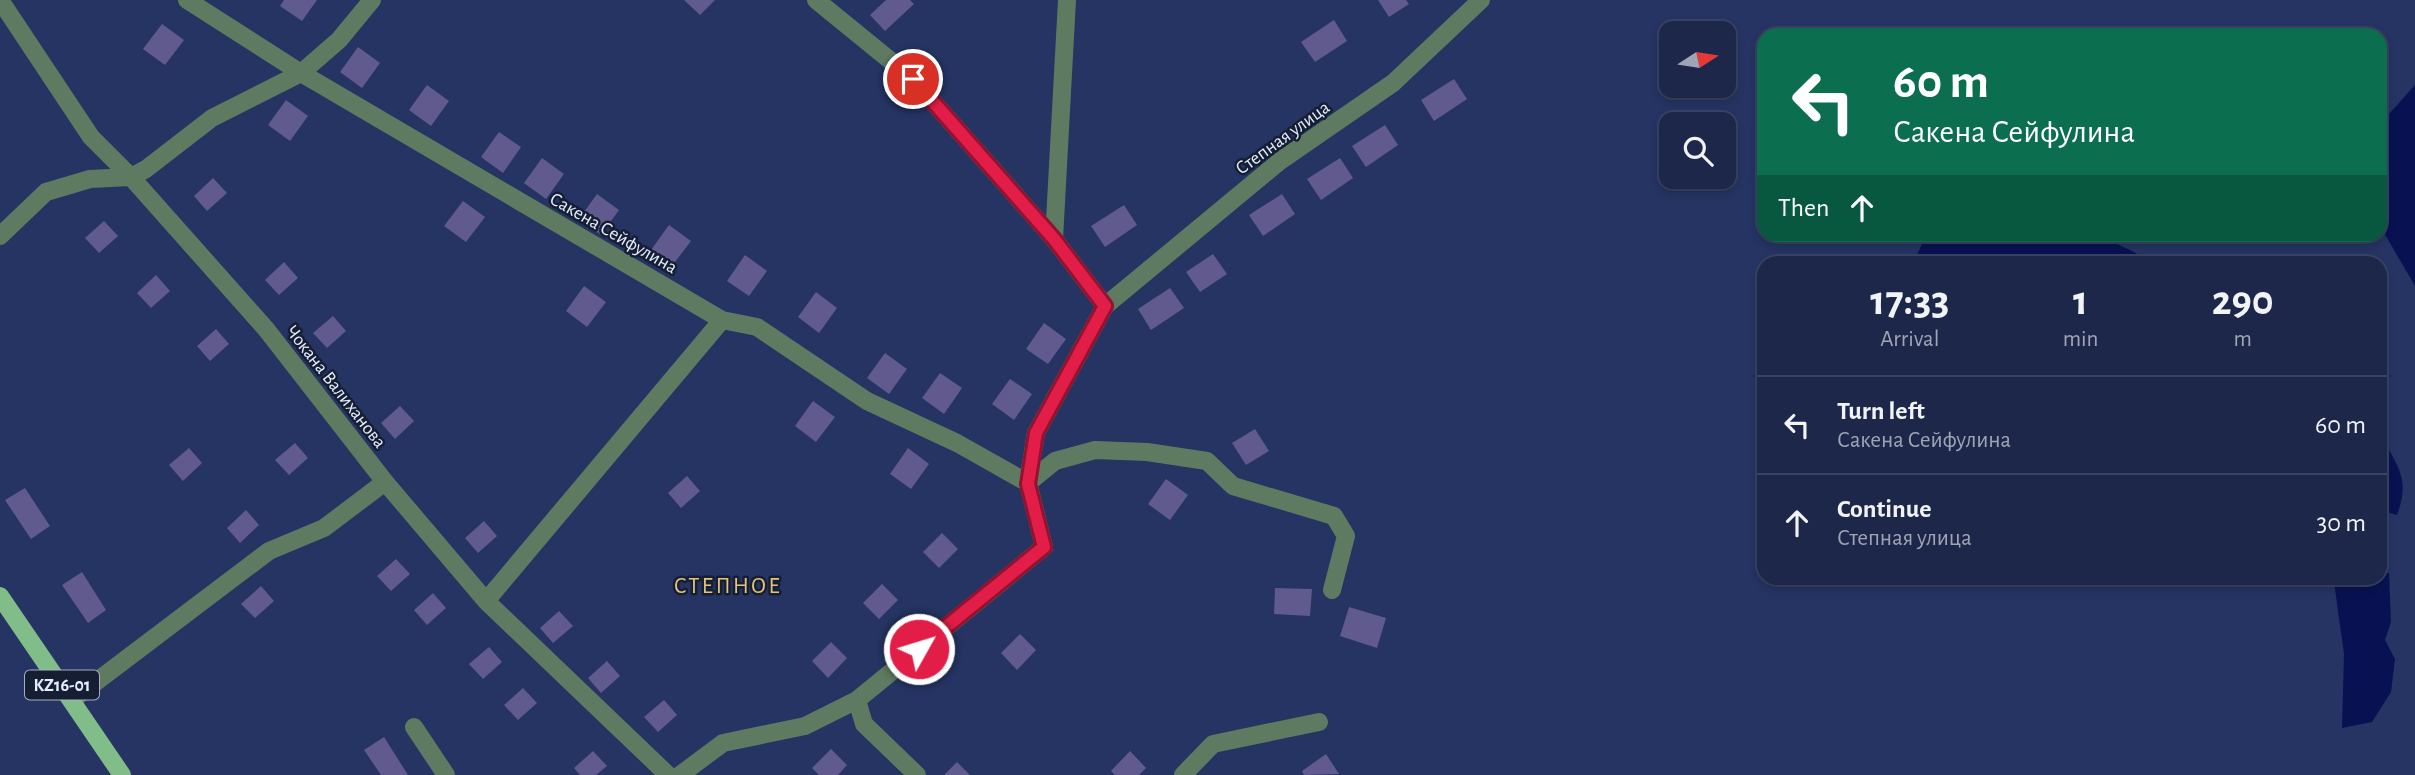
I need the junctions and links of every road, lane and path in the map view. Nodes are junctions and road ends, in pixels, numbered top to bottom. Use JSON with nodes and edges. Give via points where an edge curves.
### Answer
{"nodes":[{"id":1,"x":0,"y":0,"type":"edge"},
{"id":2,"x":187,"y":0,"type":"edge"},
{"id":3,"x":372,"y":0,"type":"edge"},
{"id":4,"x":816,"y":0,"type":"edge"},
{"id":5,"x":1067,"y":0,"type":"edge"},
{"id":6,"x":1481,"y":0,"type":"edge"},
{"id":7,"x":301,"y":73,"type":"junction"},
{"id":8,"x":131,"y":177,"type":"junction"},
{"id":9,"x":0,"y":236,"type":"edge"},
{"id":10,"x":1054,"y":239,"type":"junction"},
{"id":11,"x":1105,"y":306,"type":"junction"},
{"id":12,"x":722,"y":320,"type":"junction"},
{"id":13,"x":385,"y":482,"type":"junction"},
{"id":14,"x":1028,"y":484,"type":"junction"},
{"id":15,"x":1332,"y":590,"type":"dead end"},
{"id":16,"x":0,"y":596,"type":"edge"},
{"id":17,"x":486,"y":601,"type":"junction"},
{"id":18,"x":72,"y":700,"type":"junction"},
{"id":19,"x":857,"y":701,"type":"junction"},
{"id":20,"x":1319,"y":722,"type":"dead end"},
{"id":21,"x":414,"y":727,"type":"dead end"},
{"id":22,"x":122,"y":775,"type":"edge"},
{"id":23,"x":446,"y":775,"type":"edge"},
{"id":24,"x":668,"y":775,"type":"edge"},
{"id":25,"x":680,"y":775,"type":"edge"},
{"id":26,"x":917,"y":775,"type":"edge"},
{"id":27,"x":1183,"y":775,"type":"edge"}],
"edges":[{"from":1,"to":8,"type":"street","name":"Чокана Валиханова","via":[[91,137]]},
{"from":2,"to":7,"type":"street","name":"Сакена Сейфулина"},
{"from":3,"to":7,"type":"street","via":[[339,40]]},
{"from":4,"to":10,"type":"street","via":[[913,79]]},
{"from":5,"to":10,"type":"street"},
{"from":6,"to":11,"type":"street","name":"Степная улица","via":[[1393,83],[1280,161]]},
{"from":7,"to":8,"type":"street","via":[[212,118]]},
{"from":7,"to":12,"type":"street","name":"Сакена Сейфулина"},
{"from":8,"to":9,"type":"street","via":[[90,179],[46,192]]},
{"from":8,"to":13,"type":"street","name":"Чокана Валиханова","via":[[266,329]]},
{"from":10,"to":11,"type":"street"},
{"from":11,"to":14,"type":"street","name":"Степная улица","via":[[1036,433]]},
{"from":12,"to":14,"type":"street","name":"Сакена Сейфулина","via":[[757,327],[867,401],[957,443]]},
{"from":12,"to":17,"type":"street"},
{"from":13,"to":17,"type":"street","name":"Чокана Валиханова"},
{"from":13,"to":18,"type":"street","via":[[324,528],[269,551]]},
{"from":14,"to":15,"type":"street","via":[[1055,461],[1095,450],[1207,461],[1233,486],[1334,516],[1346,536]]},
{"from":14,"to":19,"type":"street","via":[[1044,547]]},
{"from":16,"to":18,"type":"main road","number":"KZ16-01"},
{"from":17,"to":24,"type":"street","name":"Чокана Валиханова"},
{"from":18,"to":22,"type":"main road","number":"KZ16-01"},
{"from":19,"to":25,"type":"street","via":[[805,726],[723,743]]},
{"from":19,"to":26,"type":"street","via":[[863,724]]},
{"from":20,"to":27,"type":"street","via":[[1213,744]]},
{"from":21,"to":23,"type":"street"}]}
